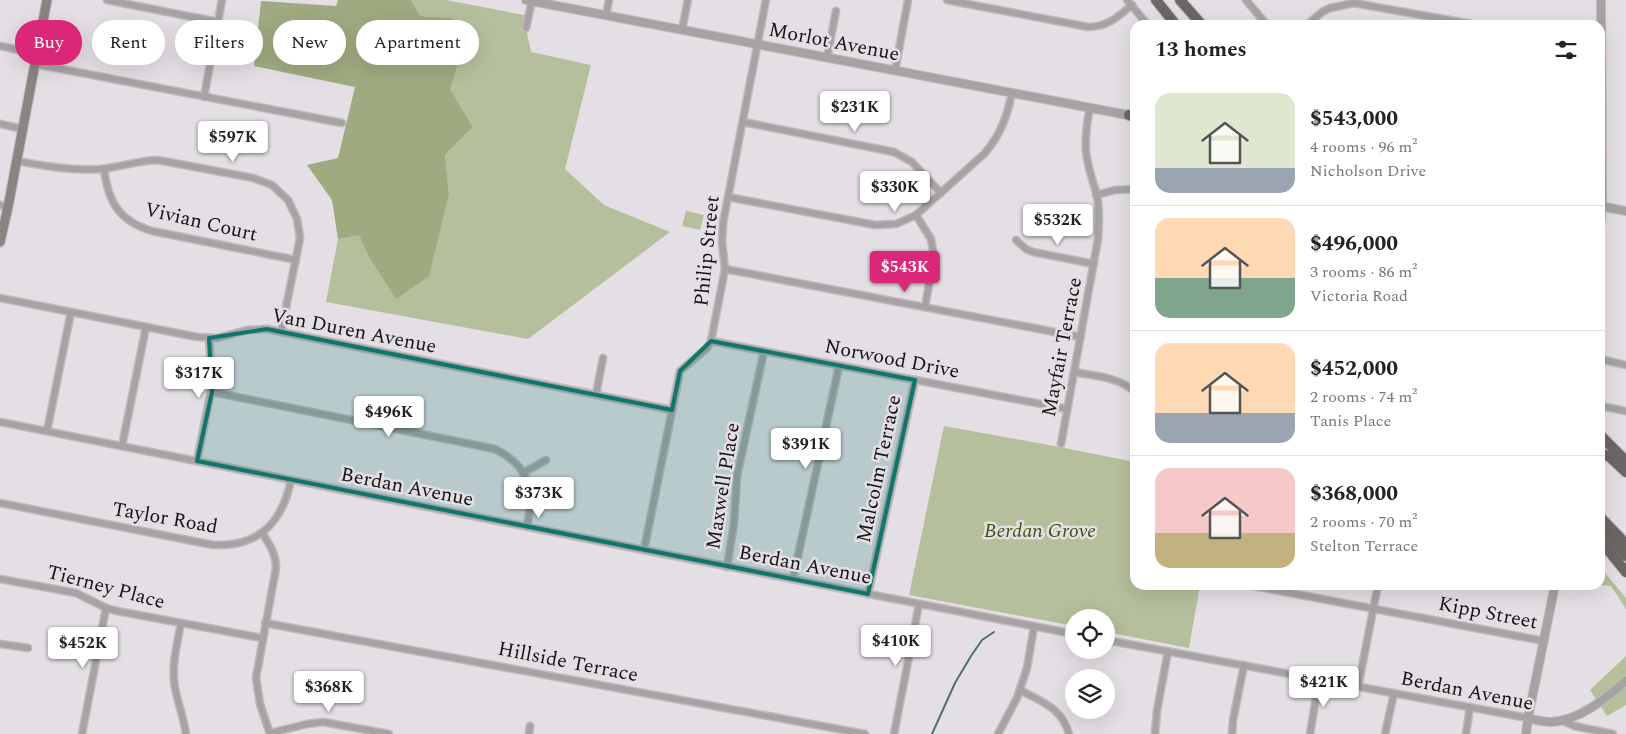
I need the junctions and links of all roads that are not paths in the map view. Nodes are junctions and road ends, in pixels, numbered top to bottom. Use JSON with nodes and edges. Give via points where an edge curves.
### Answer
{"nodes":[{"id":1,"x":47,"y":0,"type":"edge"},
{"id":2,"x":106,"y":0,"type":"edge"},
{"id":3,"x":222,"y":0,"type":"edge"},
{"id":4,"x":530,"y":0,"type":"edge"},
{"id":5,"x":609,"y":0,"type":"edge"},
{"id":6,"x":688,"y":0,"type":"edge"},
{"id":7,"x":766,"y":0,"type":"edge"},
{"id":8,"x":908,"y":0,"type":"edge"},
{"id":9,"x":947,"y":0,"type":"edge"},
{"id":10,"x":1174,"y":0,"type":"edge"},
{"id":11,"x":1180,"y":0,"type":"edge"},
{"id":12,"x":1246,"y":0,"type":"edge"},
{"id":13,"x":1601,"y":0,"type":"edge"},
{"id":14,"x":1394,"y":2,"type":"dead end"},
{"id":15,"x":1129,"y":3,"type":"edge"},
{"id":16,"x":1159,"y":4,"type":"edge"},
{"id":17,"x":1393,"y":9,"type":"junction"},
{"id":18,"x":836,"y":11,"type":"dead end"},
{"id":19,"x":606,"y":15,"type":"junction"},
{"id":20,"x":43,"y":20,"type":"edge"},
{"id":21,"x":208,"y":20,"type":"edge"},
{"id":22,"x":218,"y":20,"type":"edge"},
{"id":23,"x":1144,"y":20,"type":"edge"},
{"id":24,"x":1171,"y":20,"type":"edge"},
{"id":25,"x":1190,"y":20,"type":"edge"},
{"id":26,"x":1198,"y":20,"type":"edge"},
{"id":27,"x":1263,"y":20,"type":"edge"},
{"id":28,"x":1312,"y":20,"type":"edge"},
{"id":29,"x":1451,"y":20,"type":"edge"},
{"id":30,"x":1601,"y":20,"type":"edge"},
{"id":31,"x":526,"y":28,"type":"dead end"},
{"id":32,"x":682,"y":30,"type":"junction"},
{"id":33,"x":758,"y":44,"type":"junction"},
{"id":34,"x":0,"y":46,"type":"edge"},
{"id":35,"x":15,"y":49,"type":"edge"},
{"id":36,"x":827,"y":58,"type":"junction"},
{"id":37,"x":35,"y":65,"type":"edge"},
{"id":38,"x":40,"y":65,"type":"edge"},
{"id":39,"x":210,"y":65,"type":"edge"},
{"id":40,"x":895,"y":70,"type":"junction"},
{"id":41,"x":1012,"y":93,"type":"junction"},
{"id":42,"x":204,"y":97,"type":"junction"},
{"id":43,"x":1090,"y":108,"type":"junction"},
{"id":44,"x":1130,"y":115,"type":"edge"},
{"id":45,"x":743,"y":122,"type":"junction"},
{"id":46,"x":342,"y":123,"type":"dead end"},
{"id":47,"x":0,"y":124,"type":"edge"},
{"id":48,"x":23,"y":129,"type":"junction"},
{"id":49,"x":17,"y":161,"type":"junction"},
{"id":50,"x":104,"y":169,"type":"junction"},
{"id":51,"x":1130,"y":189,"type":"edge"},
{"id":52,"x":942,"y":193,"type":"junction"},
{"id":53,"x":1096,"y":195,"type":"junction"},
{"id":54,"x":728,"y":197,"type":"junction"},
{"id":55,"x":4,"y":206,"type":"edge"},
{"id":56,"x":1605,"y":208,"type":"edge"},
{"id":57,"x":1626,"y":211,"type":"edge"},
{"id":58,"x":916,"y":215,"type":"junction"},
{"id":59,"x":1016,"y":240,"type":"dead end"},
{"id":60,"x":0,"y":242,"type":"edge"},
{"id":61,"x":296,"y":260,"type":"junction"},
{"id":62,"x":1094,"y":264,"type":"junction"},
{"id":63,"x":725,"y":270,"type":"junction"},
{"id":64,"x":0,"y":298,"type":"edge"},
{"id":65,"x":925,"y":307,"type":"junction"},
{"id":66,"x":71,"y":312,"type":"junction"},
{"id":67,"x":146,"y":327,"type":"junction"},
{"id":68,"x":281,"y":332,"type":"junction"},
{"id":69,"x":1081,"y":337,"type":"junction"},
{"id":70,"x":208,"y":338,"type":"junction"},
{"id":71,"x":711,"y":342,"type":"junction"},
{"id":72,"x":764,"y":352,"type":"junction"},
{"id":73,"x":604,"y":358,"type":"dead end"},
{"id":74,"x":1605,"y":361,"type":"edge"},
{"id":75,"x":1626,"y":364,"type":"edge"},
{"id":76,"x":839,"y":366,"type":"junction"},
{"id":77,"x":1074,"y":372,"type":"junction"},
{"id":78,"x":915,"y":380,"type":"junction"},
{"id":79,"x":1130,"y":389,"type":"edge"},
{"id":80,"x":212,"y":392,"type":"junction"},
{"id":81,"x":596,"y":395,"type":"junction"},
{"id":82,"x":1605,"y":407,"type":"edge"},
{"id":83,"x":1067,"y":409,"type":"junction"},
{"id":84,"x":672,"y":410,"type":"junction"},
{"id":85,"x":1626,"y":411,"type":"edge"},
{"id":86,"x":0,"y":422,"type":"edge"},
{"id":87,"x":47,"y":431,"type":"junction"},
{"id":88,"x":1605,"y":440,"type":"edge"},
{"id":89,"x":1061,"y":444,"type":"dead end"},
{"id":90,"x":122,"y":446,"type":"junction"},
{"id":91,"x":1605,"y":456,"type":"edge"},
{"id":92,"x":546,"y":460,"type":"dead end"},
{"id":93,"x":197,"y":461,"type":"junction"},
{"id":94,"x":1626,"y":461,"type":"edge"},
{"id":95,"x":1626,"y":472,"type":"edge"},
{"id":96,"x":523,"y":473,"type":"junction"},
{"id":97,"x":291,"y":480,"type":"junction"},
{"id":98,"x":0,"y":503,"type":"edge"},
{"id":99,"x":1605,"y":521,"type":"edge"},
{"id":100,"x":526,"y":527,"type":"junction"},
{"id":101,"x":1605,"y":531,"type":"edge"},
{"id":102,"x":262,"y":533,"type":"junction"},
{"id":103,"x":1626,"y":544,"type":"edge"},
{"id":104,"x":1605,"y":546,"type":"edge"},
{"id":105,"x":644,"y":550,"type":"junction"},
{"id":106,"x":1626,"y":556,"type":"edge"},
{"id":107,"x":727,"y":566,"type":"junction"},
{"id":108,"x":1626,"y":572,"type":"edge"},
{"id":109,"x":0,"y":579,"type":"edge"},
{"id":110,"x":793,"y":579,"type":"junction"},
{"id":111,"x":1275,"y":590,"type":"edge"},
{"id":112,"x":1377,"y":590,"type":"edge"},
{"id":113,"x":1554,"y":590,"type":"edge"},
{"id":114,"x":868,"y":594,"type":"junction"},
{"id":115,"x":919,"y":604,"type":"junction"},
{"id":116,"x":106,"y":608,"type":"junction"},
{"id":117,"x":1373,"y":608,"type":"junction"},
{"id":118,"x":181,"y":623,"type":"junction"},
{"id":119,"x":265,"y":623,"type":"junction"},
{"id":120,"x":1034,"y":627,"type":"junction"},
{"id":121,"x":1065,"y":632,"type":"edge"},
{"id":122,"x":262,"y":638,"type":"junction"},
{"id":123,"x":1544,"y":641,"type":"junction"},
{"id":124,"x":1115,"y":642,"type":"edge"},
{"id":125,"x":0,"y":644,"type":"edge"},
{"id":126,"x":28,"y":648,"type":"dead end"},
{"id":127,"x":1168,"y":651,"type":"junction"},
{"id":128,"x":1244,"y":665,"type":"junction"},
{"id":129,"x":1319,"y":679,"type":"junction"},
{"id":130,"x":1626,"y":681,"type":"edge"},
{"id":131,"x":1358,"y":687,"type":"junction"},
{"id":132,"x":1020,"y":690,"type":"junction"},
{"id":133,"x":1394,"y":693,"type":"junction"},
{"id":134,"x":1470,"y":707,"type":"junction"},
{"id":135,"x":1528,"y":718,"type":"junction"},
{"id":136,"x":1560,"y":720,"type":"junction"},
{"id":137,"x":530,"y":726,"type":"dead end"},
{"id":138,"x":853,"y":733,"type":"edge"},
{"id":139,"x":82,"y":734,"type":"edge"},
{"id":140,"x":186,"y":734,"type":"edge"},
{"id":141,"x":270,"y":734,"type":"edge"},
{"id":142,"x":389,"y":734,"type":"edge"},
{"id":143,"x":529,"y":734,"type":"edge"},
{"id":144,"x":864,"y":734,"type":"edge"},
{"id":145,"x":894,"y":734,"type":"edge"},
{"id":146,"x":998,"y":734,"type":"edge"},
{"id":147,"x":1070,"y":734,"type":"edge"},
{"id":148,"x":1155,"y":734,"type":"edge"},
{"id":149,"x":1232,"y":734,"type":"edge"},
{"id":150,"x":1310,"y":734,"type":"edge"},
{"id":151,"x":1385,"y":734,"type":"edge"},
{"id":152,"x":1466,"y":734,"type":"edge"},
{"id":153,"x":1526,"y":734,"type":"edge"},
{"id":154,"x":1613,"y":734,"type":"edge"}],
"edges":[{"from":1,"to":20,"type":"main road"},
{"from":2,"to":21,"type":"street"},
{"from":3,"to":22,"type":"street"},
{"from":4,"to":19,"type":"street","name":"Morlot Avenue"},
{"from":4,"to":31,"type":"street"},
{"from":5,"to":19,"type":"street"},
{"from":6,"to":32,"type":"street"},
{"from":7,"to":33,"type":"street","name":"Philip Street"},
{"from":8,"to":40,"type":"street"},
{"from":9,"to":15,"type":"street","via":[[1088,27],[1109,23]]},
{"from":10,"to":25,"type":"highway"},
{"from":11,"to":26,"type":"highway"},
{"from":12,"to":27,"type":"street"},
{"from":13,"to":30,"type":"street"},
{"from":14,"to":17,"type":"street"},
{"from":15,"to":23,"type":"street"},
{"from":16,"to":24,"type":"highway"},
{"from":17,"to":28,"type":"street","via":[[1362,3],[1346,4],[1330,8]]},
{"from":17,"to":29,"type":"street"},
{"from":18,"to":36,"type":"street"},
{"from":19,"to":32,"type":"street","name":"Morlot Avenue"},
{"from":32,"to":33,"type":"street","name":"Morlot Avenue"},
{"from":33,"to":36,"type":"street","name":"Morlot Avenue"},
{"from":33,"to":45,"type":"street","name":"Philip Street"},
{"from":34,"to":35,"type":"street"},
{"from":36,"to":40,"type":"street","name":"Morlot Avenue"},
{"from":37,"to":48,"type":"main road"},
{"from":38,"to":42,"type":"street"},
{"from":39,"to":42,"type":"street"},
{"from":40,"to":41,"type":"street","name":"Morlot Avenue"},
{"from":41,"to":43,"type":"street","name":"Morlot Avenue"},
{"from":41,"to":52,"type":"street","via":[[1003,127],[992,146]]},
{"from":42,"to":46,"type":"street"},
{"from":43,"to":44,"type":"street","name":"Morlot Avenue"},
{"from":43,"to":53,"type":"street","name":"Mayfair Terrace","via":[[1086,151]]},
{"from":45,"to":52,"type":"street","via":[[894,152],[912,162]]},
{"from":45,"to":54,"type":"street","name":"Philip Street"},
{"from":47,"to":48,"type":"street"},
{"from":48,"to":49,"type":"main road"},
{"from":49,"to":50,"type":"street","via":[[64,169]]},
{"from":49,"to":55,"type":"main road"},
{"from":50,"to":61,"type":"street","name":"Vivian Court","via":[[110,199],[135,225]]},
{"from":50,"to":61,"type":"street","via":[[158,160],[264,181],[280,192],[293,209],[300,238]]},
{"from":51,"to":53,"type":"street"},
{"from":52,"to":58,"type":"street"},
{"from":53,"to":62,"type":"street","name":"Mayfair Terrace","via":[[1099,224]]},
{"from":54,"to":58,"type":"street","via":[[875,225],[896,224]]},
{"from":54,"to":63,"type":"street","name":"Philip Street","via":[[722,232]]},
{"from":55,"to":60,"type":"main road"},
{"from":56,"to":57,"type":"street"},
{"from":58,"to":65,"type":"street","via":[[930,238],[934,256]]},
{"from":59,"to":62,"type":"street","via":[[1033,252]]},
{"from":61,"to":68,"type":"street"},
{"from":62,"to":69,"type":"street","name":"Mayfair Terrace"},
{"from":63,"to":65,"type":"street"},
{"from":63,"to":71,"type":"street","name":"Philip Street"},
{"from":64,"to":66,"type":"street","name":"Van Duren Avenue"},
{"from":65,"to":69,"type":"street"},
{"from":66,"to":67,"type":"street","name":"Van Duren Avenue"},
{"from":66,"to":87,"type":"street"},
{"from":67,"to":70,"type":"street","name":"Van Duren Avenue"},
{"from":67,"to":90,"type":"street"},
{"from":68,"to":70,"type":"street","name":"Van Duren Avenue","via":[[257,329]]},
{"from":68,"to":81,"type":"street","name":"Van Duren Avenue"},
{"from":69,"to":77,"type":"street","name":"Mayfair Terrace"},
{"from":70,"to":80,"type":"street"},
{"from":71,"to":72,"type":"street","name":"Norwood Drive"},
{"from":71,"to":84,"type":"street","via":[[680,371]]},
{"from":72,"to":76,"type":"street","name":"Norwood Drive"},
{"from":72,"to":107,"type":"street","name":"Maxwell Place","via":[[737,476]]},
{"from":73,"to":81,"type":"street"},
{"from":74,"to":75,"type":"street"},
{"from":76,"to":78,"type":"street","name":"Norwood Drive"},
{"from":76,"to":110,"type":"street"},
{"from":77,"to":79,"type":"street","via":[[1117,381]]},
{"from":77,"to":83,"type":"street","name":"Mayfair Terrace"},
{"from":78,"to":83,"type":"street","name":"Norwood Drive"},
{"from":78,"to":114,"type":"street","name":"Malcolm Terrace"},
{"from":80,"to":93,"type":"street"},
{"from":80,"to":96,"type":"street","via":[[485,446],[504,453]]},
{"from":81,"to":84,"type":"street","name":"Van Duren Avenue"},
{"from":82,"to":85,"type":"street"},
{"from":83,"to":89,"type":"street","name":"Mayfair Terrace"},
{"from":84,"to":105,"type":"street"},
{"from":86,"to":87,"type":"street","name":"Berdan Avenue"},
{"from":87,"to":90,"type":"street","name":"Berdan Avenue"},
{"from":88,"to":94,"type":"highway"},
{"from":90,"to":93,"type":"street","name":"Berdan Avenue"},
{"from":91,"to":95,"type":"highway"},
{"from":92,"to":96,"type":"street"},
{"from":93,"to":97,"type":"street","name":"Berdan Avenue"},
{"from":96,"to":100,"type":"street","via":[[531,500]]},
{"from":97,"to":100,"type":"street","name":"Berdan Avenue"},
{"from":97,"to":102,"type":"street","name":"Taylor Road","via":[[288,498]]},
{"from":98,"to":102,"type":"street","name":"Taylor Road","via":[[212,545],[239,544]]},
{"from":99,"to":103,"type":"highway"},
{"from":100,"to":105,"type":"street","name":"Berdan Avenue"},
{"from":101,"to":106,"type":"highway"},
{"from":102,"to":119,"type":"street","via":[[276,561]]},
{"from":104,"to":108,"type":"highway"},
{"from":105,"to":107,"type":"street","name":"Berdan Avenue"},
{"from":107,"to":110,"type":"street","name":"Berdan Avenue"},
{"from":109,"to":116,"type":"street","name":"Tierney Place","via":[[76,593]]},
{"from":110,"to":114,"type":"street","name":"Berdan Avenue"},
{"from":111,"to":117,"type":"street","name":"Kipp Street"},
{"from":112,"to":117,"type":"street"},
{"from":113,"to":123,"type":"street"},
{"from":114,"to":115,"type":"street","name":"Berdan Avenue"},
{"from":115,"to":120,"type":"street","name":"Berdan Avenue"},
{"from":115,"to":145,"type":"street"},
{"from":116,"to":118,"type":"street","name":"Tierney Place"},
{"from":116,"to":139,"type":"street"},
{"from":117,"to":123,"type":"street","name":"Kipp Street"},
{"from":117,"to":131,"type":"street"},
{"from":118,"to":122,"type":"street","name":"Tierney Place"},
{"from":118,"to":140,"type":"street","via":[[174,676]]},
{"from":119,"to":122,"type":"street"},
{"from":119,"to":138,"type":"street","name":"Hillside Terrace"},
{"from":120,"to":121,"type":"street","name":"Berdan Avenue"},
{"from":120,"to":132,"type":"street"},
{"from":122,"to":141,"type":"street","via":[[257,692]]},
{"from":123,"to":135,"type":"street"},
{"from":124,"to":127,"type":"street","name":"Berdan Avenue"},
{"from":125,"to":126,"type":"street"},
{"from":127,"to":128,"type":"street","name":"Berdan Avenue"},
{"from":127,"to":148,"type":"street"},
{"from":128,"to":129,"type":"street","name":"Berdan Avenue"},
{"from":128,"to":149,"type":"street"},
{"from":129,"to":131,"type":"street","name":"Berdan Avenue"},
{"from":129,"to":150,"type":"street"},
{"from":130,"to":136,"type":"street","via":[[1597,705]]},
{"from":131,"to":133,"type":"street","name":"Berdan Avenue"},
{"from":132,"to":146,"type":"street"},
{"from":132,"to":147,"type":"street","via":[[1058,712]]},
{"from":133,"to":134,"type":"street","name":"Berdan Avenue"},
{"from":133,"to":151,"type":"street"},
{"from":134,"to":135,"type":"street","name":"Berdan Avenue"},
{"from":134,"to":152,"type":"street"},
{"from":135,"to":136,"type":"street","name":"Berdan Avenue","via":[[1543,722]]},
{"from":135,"to":153,"type":"street"},
{"from":136,"to":154,"type":"street","name":"Berdan Avenue"},
{"from":137,"to":143,"type":"street"},
{"from":138,"to":144,"type":"street","name":"Hillside Terrace"},
{"from":141,"to":142,"type":"street","via":[[323,722]]}]}
